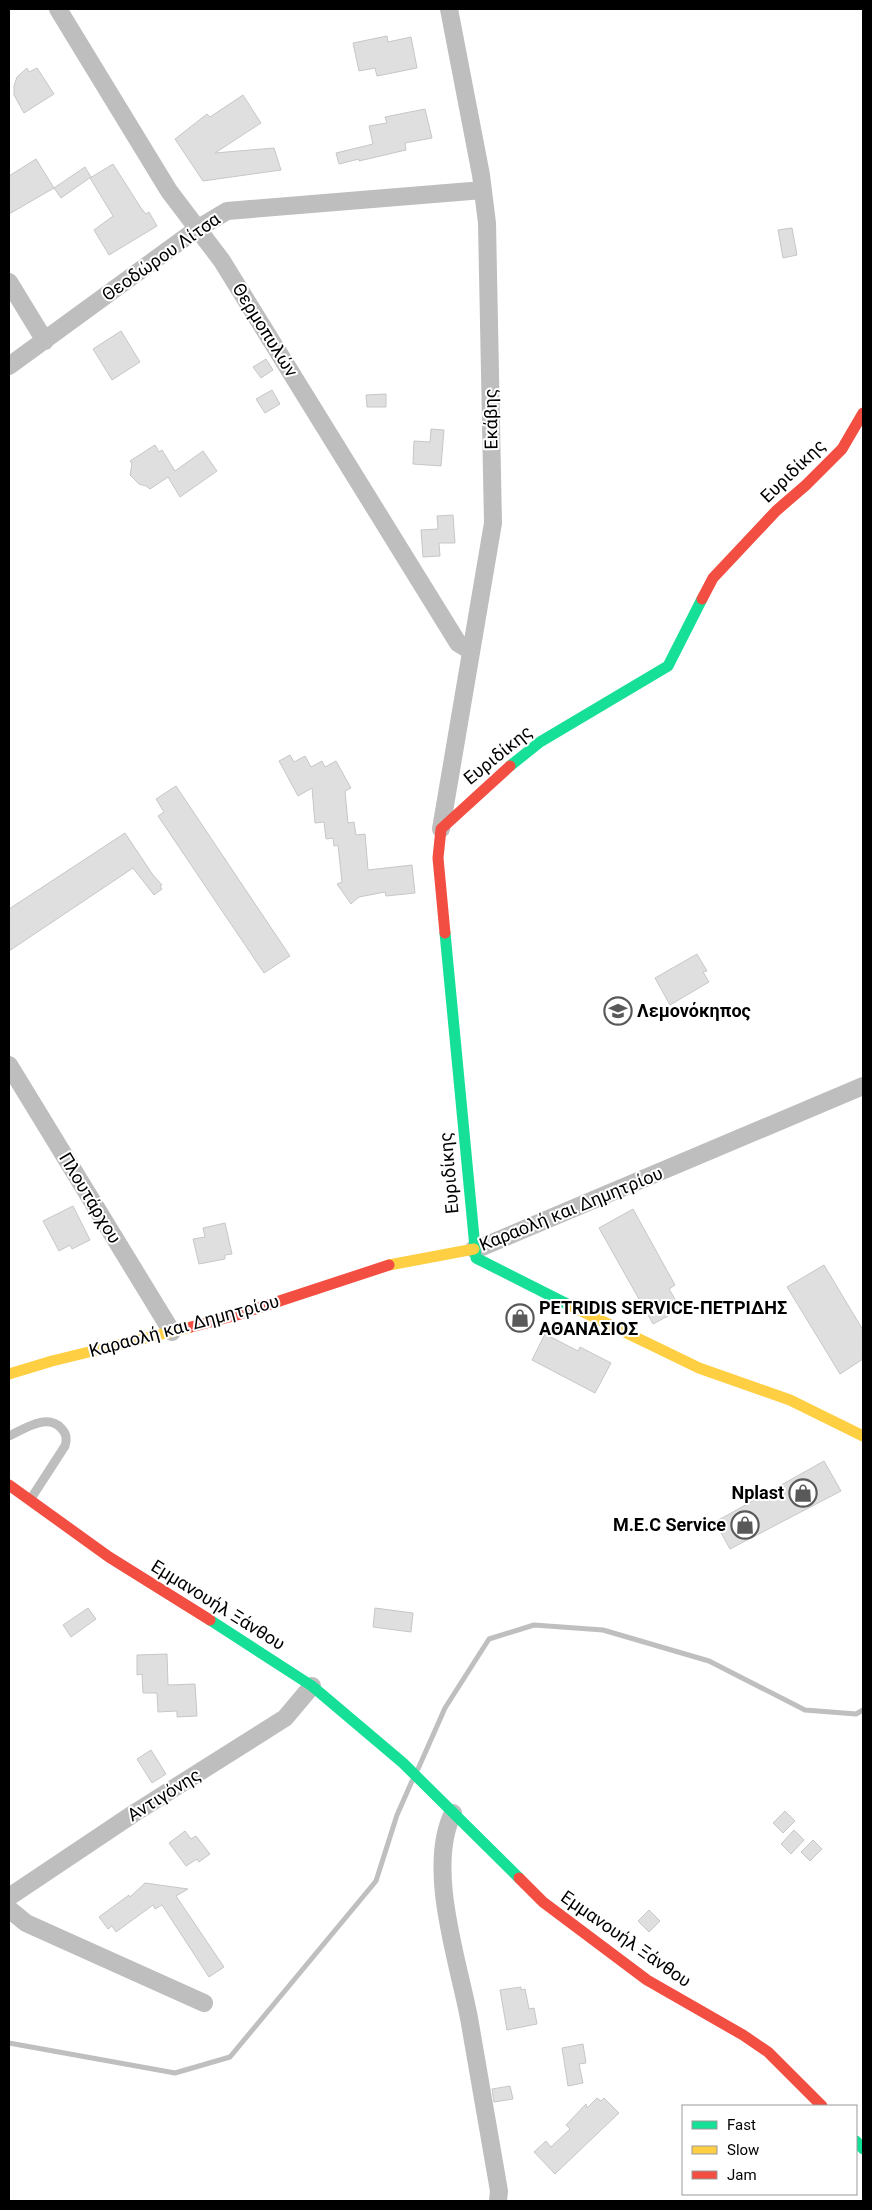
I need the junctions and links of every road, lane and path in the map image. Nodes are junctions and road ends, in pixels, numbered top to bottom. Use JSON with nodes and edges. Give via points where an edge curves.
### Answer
{"nodes":[{"id":1,"x":58,"y":9,"type":"edge"},
{"id":2,"x":450,"y":9,"type":"edge"},
{"id":3,"x":483,"y":190,"type":"junction"},
{"id":4,"x":197,"y":229,"type":"junction"},
{"id":5,"x":9,"y":282,"type":"edge"},
{"id":6,"x":44,"y":341,"type":"junction"},
{"id":7,"x":9,"y":366,"type":"edge"},
{"id":8,"x":863,"y":413,"type":"edge"},
{"id":9,"x":471,"y":650,"type":"junction"},
{"id":10,"x":441,"y":829,"type":"junction"},
{"id":11,"x":9,"y":1065,"type":"edge"},
{"id":12,"x":863,"y":1086,"type":"edge"},
{"id":13,"x":474,"y":1249,"type":"junction"},
{"id":14,"x":172,"y":1332,"type":"junction"},
{"id":15,"x":9,"y":1374,"type":"edge"},
{"id":16,"x":9,"y":1436,"type":"edge"},
{"id":17,"x":863,"y":1436,"type":"edge"},
{"id":18,"x":9,"y":1485,"type":"edge"},
{"id":19,"x":30,"y":1500,"type":"junction"},
{"id":20,"x":312,"y":1686,"type":"junction"},
{"id":21,"x":453,"y":1813,"type":"junction"},
{"id":22,"x":9,"y":1898,"type":"edge"},
{"id":23,"x":9,"y":1909,"type":"edge"},
{"id":24,"x":204,"y":2003,"type":"dead end"},
{"id":25,"x":821,"y":2105,"type":"edge"},
{"id":26,"x":498,"y":2201,"type":"edge"}],
"edges":[{"from":1,"to":4,"type":"street","name":"Θερμοπυλών","via":[[160,176]]},
{"from":2,"to":3,"type":"street","name":"Εκάβης"},
{"from":3,"to":4,"type":"street","name":"Θεοδώρου Λίτσα","via":[[227,211]]},
{"from":3,"to":9,"type":"street","name":"Εκάβης","via":[[487,223],[493,523]]},
{"from":4,"to":6,"type":"street","name":"Θεοδώρου Λίτσα"},
{"from":4,"to":9,"type":"street","name":"Θερμοπυλών","via":[[222,261],[458,643]]},
{"from":5,"to":6,"type":"street"},
{"from":6,"to":7,"type":"street","name":"Θεοδώρου Λίτσα"},
{"from":8,"to":10,"type":"street","name":"Ευριδίκης","via":[[842,449],[712,578],[668,666],[540,742],[494,778]]},
{"from":9,"to":10,"type":"street","name":"Εκάβης"},
{"from":10,"to":13,"type":"street","name":"Ευριδίκης","via":[[438,873]]},
{"from":11,"to":14,"type":"street","name":"Πλουτάρχου"},
{"from":12,"to":13,"type":"street","name":"Καραολή και Δημητρίου"},
{"from":13,"to":14,"type":"street","name":"Καραολή και Δημητρίου","via":[[381,1267],[237,1315]]},
{"from":13,"to":17,"type":"street","via":[[476,1258],[511,1277],[699,1368],[790,1400]]},
{"from":14,"to":15,"type":"street","name":"Καραολή και Δημητρίου"},
{"from":16,"to":19,"type":"lane","via":[[48,1421],[56,1423],[67,1438],[66,1446]]},
{"from":18,"to":19,"type":"street","name":"Εμμανουήλ Ξάνθου"},
{"from":19,"to":20,"type":"street","name":"Εμμανουήλ Ξάνθου","via":[[138,1576]]},
{"from":20,"to":21,"type":"street","name":"Εμμανουήλ Ξάνθου","via":[[403,1763]]},
{"from":20,"to":22,"type":"street","name":"Αντιγόνης","via":[[285,1718],[133,1814]]},
{"from":21,"to":25,"type":"street","name":"Εμμανουήλ Ξάνθου","via":[[543,1902],[647,1980],[768,2052]]},
{"from":21,"to":26,"type":"street","via":[[447,1825],[444,1845],[446,1907],[470,2025],[499,2191]]},
{"from":23,"to":24,"type":"street","via":[[26,1922]]}]}
